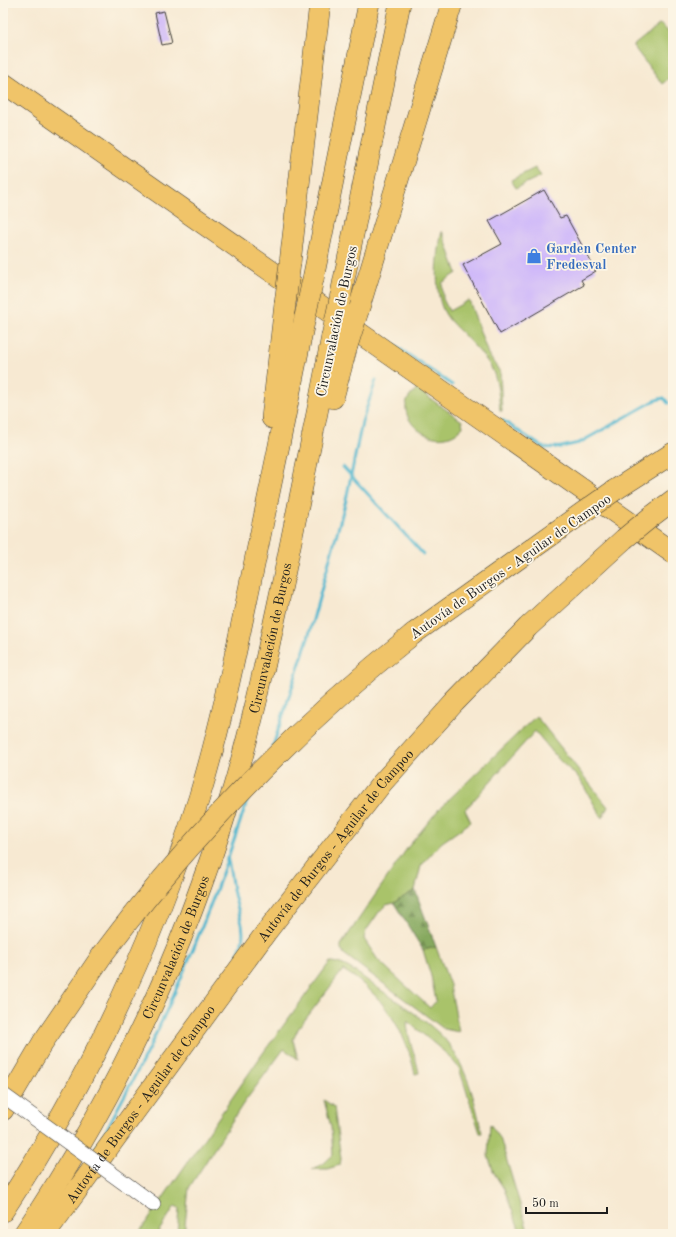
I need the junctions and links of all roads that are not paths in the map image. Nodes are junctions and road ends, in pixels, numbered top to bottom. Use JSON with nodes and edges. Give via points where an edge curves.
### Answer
{"nodes":[{"id":1,"x":307,"y":3,"type":"edge"},
{"id":2,"x":320,"y":3,"type":"edge"},
{"id":3,"x":370,"y":3,"type":"edge"},
{"id":4,"x":400,"y":3,"type":"edge"},
{"id":5,"x":452,"y":3,"type":"edge"},
{"id":6,"x":3,"y":83,"type":"edge"},
{"id":7,"x":290,"y":263,"type":"junction"},
{"id":8,"x":340,"y":341,"type":"junction"},
{"id":9,"x":673,"y":453,"type":"edge"},
{"id":10,"x":673,"y":500,"type":"edge"},
{"id":11,"x":673,"y":553,"type":"edge"},
{"id":12,"x":206,"y":772,"type":"junction"},
{"id":13,"x":3,"y":1095,"type":"edge"},
{"id":14,"x":3,"y":1110,"type":"edge"},
{"id":15,"x":153,"y":1204,"type":"dead end"},
{"id":16,"x":3,"y":1211,"type":"edge"},
{"id":17,"x":24,"y":1234,"type":"edge"},
{"id":18,"x":44,"y":1234,"type":"edge"}],
"edges":[{"from":1,"to":7,"type":"highway","via":[[306,62]]},
{"from":2,"to":7,"type":"highway"},
{"from":3,"to":12,"type":"highway","name":"Circunvalación de Burgos","bridge":true,"via":[[235,657]]},
{"from":4,"to":8,"type":"highway","name":"Circunvalación de Burgos","bridge":true,"via":[[340,299]]},
{"from":5,"to":8,"type":"highway","bridge":true,"via":[[358,310]]},
{"from":6,"to":11,"type":"highway"},
{"from":7,"to":12,"type":"highway","bridge":true,"via":[[263,477]]},
{"from":8,"to":17,"type":"highway","name":"Circunvalación de Burgos","via":[[247,738],[210,861],[161,987],[136,1041],[73,1158]]},
{"from":9,"to":14,"type":"highway","name":"Autovía de Burgos - Aguilar de Campoo","bridge":true,"via":[[615,490],[413,634],[322,711],[244,786],[166,872],[103,954],[44,1042]]},
{"from":10,"to":18,"type":"highway","name":"Autovía de Burgos - Aguilar de Campoo","bridge":true,"via":[[624,539],[523,631],[382,783],[267,932]]},
{"from":12,"to":16,"type":"highway","name":"Circunvalación de Burgos","via":[[169,884],[121,999],[71,1098]]},
{"from":13,"to":15,"type":"street","bridge":true}]}
